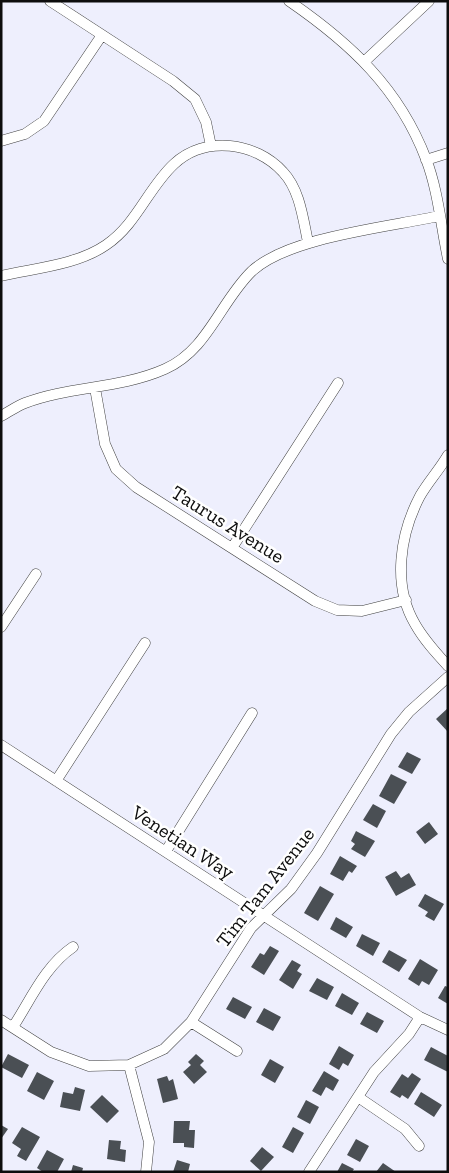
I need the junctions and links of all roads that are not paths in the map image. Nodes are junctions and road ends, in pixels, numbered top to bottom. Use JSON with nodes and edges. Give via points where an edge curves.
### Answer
{"nodes":[{"id":1,"x":50,"y":1,"type":"edge"},
{"id":2,"x":289,"y":1,"type":"edge"},
{"id":3,"x":429,"y":1,"type":"edge"},
{"id":4,"x":102,"y":35,"type":"junction"},
{"id":5,"x":365,"y":61,"type":"junction"},
{"id":6,"x":1,"y":141,"type":"edge"},
{"id":7,"x":211,"y":146,"type":"junction"},
{"id":8,"x":448,"y":153,"type":"edge"},
{"id":9,"x":426,"y":160,"type":"junction"},
{"id":10,"x":439,"y":216,"type":"junction"},
{"id":11,"x":308,"y":242,"type":"junction"},
{"id":12,"x":448,"y":259,"type":"edge"},
{"id":13,"x":1,"y":276,"type":"edge"},
{"id":14,"x":338,"y":383,"type":"dead end"},
{"id":15,"x":95,"y":388,"type":"junction"},
{"id":16,"x":1,"y":416,"type":"edge"},
{"id":17,"x":447,"y":458,"type":"edge"},
{"id":18,"x":232,"y":548,"type":"junction"},
{"id":19,"x":36,"y":574,"type":"dead end"},
{"id":20,"x":406,"y":600,"type":"junction"},
{"id":21,"x":1,"y":628,"type":"edge"},
{"id":22,"x":145,"y":643,"type":"dead end"},
{"id":23,"x":448,"y":666,"type":"edge"},
{"id":24,"x":448,"y":677,"type":"edge"},
{"id":25,"x":252,"y":713,"type":"dead end"},
{"id":26,"x":1,"y":745,"type":"edge"},
{"id":27,"x":56,"y":781,"type":"junction"},
{"id":28,"x":166,"y":851,"type":"junction"},
{"id":29,"x":263,"y":915,"type":"junction"},
{"id":30,"x":73,"y":947,"type":"dead end"},
{"id":31,"x":420,"y":1017,"type":"junction"},
{"id":32,"x":1,"y":1020,"type":"edge"},
{"id":33,"x":191,"y":1022,"type":"junction"},
{"id":34,"x":13,"y":1027,"type":"junction"},
{"id":35,"x":448,"y":1030,"type":"edge"},
{"id":36,"x":237,"y":1051,"type":"dead end"},
{"id":37,"x":129,"y":1065,"type":"junction"},
{"id":38,"x":358,"y":1097,"type":"junction"},
{"id":39,"x":420,"y":1146,"type":"dead end"},
{"id":40,"x":146,"y":1172,"type":"edge"},
{"id":41,"x":309,"y":1172,"type":"edge"}],
"edges":[{"from":1,"to":4,"type":"street"},
{"from":2,"to":5,"type":"street"},
{"from":3,"to":5,"type":"street"},
{"from":4,"to":6,"type":"street","via":[[44,122],[25,134]]},
{"from":4,"to":7,"type":"street","via":[[195,99],[206,122]]},
{"from":5,"to":9,"type":"street","via":[[390,91]]},
{"from":7,"to":11,"type":"street","via":[[244,147],[264,155],[284,172],[297,195]]},
{"from":7,"to":13,"type":"street","via":[[195,150],[175,163],[125,230],[106,245],[63,263]]},
{"from":8,"to":9,"type":"street"},
{"from":9,"to":10,"type":"street"},
{"from":10,"to":11,"type":"street"},
{"from":10,"to":12,"type":"street"},
{"from":11,"to":15,"type":"street","via":[[272,257],[252,271],[190,353],[166,369]]},
{"from":14,"to":18,"type":"street"},
{"from":15,"to":16,"type":"street","via":[[42,398]]},
{"from":15,"to":18,"type":"street","name":"Taurus Avenue","via":[[105,444],[116,469],[136,487]]},
{"from":17,"to":20,"type":"street","via":[[421,496],[408,524],[401,573]]},
{"from":18,"to":20,"type":"street","name":"Taurus Avenue","via":[[315,601],[337,610],[362,611]]},
{"from":19,"to":21,"type":"street"},
{"from":20,"to":23,"type":"street","via":[[414,623]]},
{"from":22,"to":27,"type":"street"},
{"from":24,"to":29,"type":"street","name":"Tim Tam Avenue","via":[[409,712],[391,734],[291,889]]},
{"from":25,"to":28,"type":"street"},
{"from":26,"to":27,"type":"street","name":"Venetian Way"},
{"from":27,"to":28,"type":"street","name":"Venetian Way"},
{"from":28,"to":29,"type":"street","name":"Venetian Way"},
{"from":29,"to":31,"type":"street","name":"Venetian Way"},
{"from":29,"to":33,"type":"street","name":"Tim Tam Avenue","via":[[251,928]]},
{"from":30,"to":34,"type":"street","via":[[60,956],[48,971]]},
{"from":31,"to":35,"type":"street","name":"Venetian Way"},
{"from":31,"to":38,"type":"street","via":[[374,1072]]},
{"from":32,"to":34,"type":"street","name":"Tim Tam Avenue"},
{"from":33,"to":36,"type":"street"},
{"from":33,"to":37,"type":"street","name":"Tim Tam Avenue","via":[[164,1049]]},
{"from":34,"to":37,"type":"street","name":"Tim Tam Avenue","via":[[51,1052],[89,1066]]},
{"from":37,"to":40,"type":"street","via":[[149,1142]]},
{"from":38,"to":39,"type":"street","via":[[404,1129]]},
{"from":38,"to":41,"type":"street"}]}
